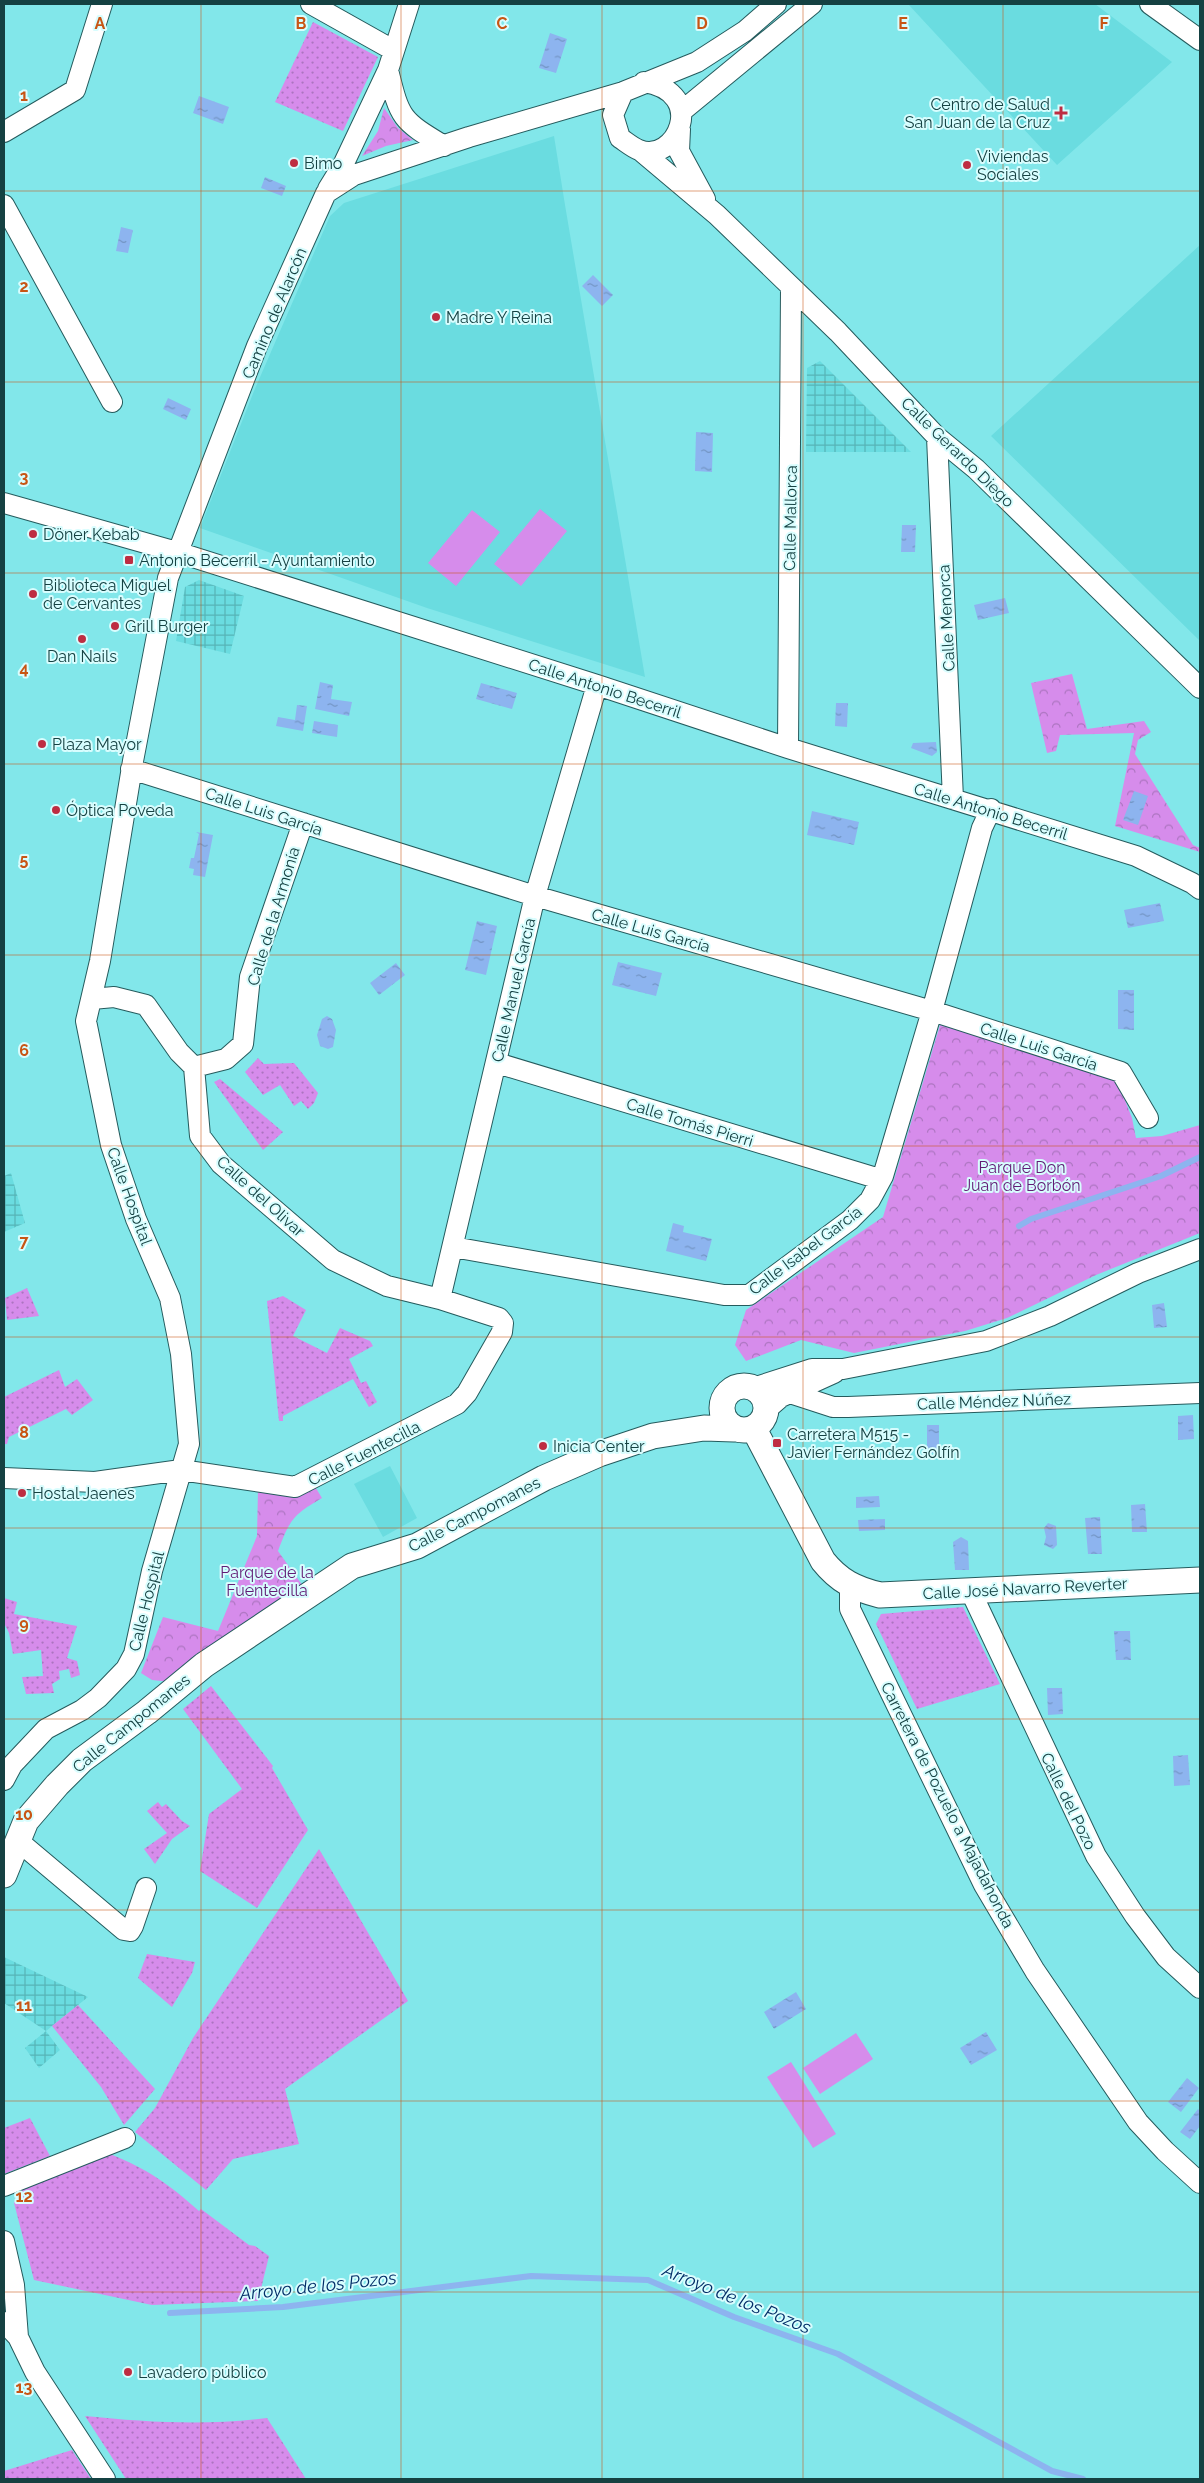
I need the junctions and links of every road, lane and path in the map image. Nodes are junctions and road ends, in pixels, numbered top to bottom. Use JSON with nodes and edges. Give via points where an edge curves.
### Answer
{"nodes":[{"id":1,"x":102,"y":4,"type":"edge"},
{"id":2,"x":311,"y":4,"type":"edge"},
{"id":3,"x":409,"y":4,"type":"edge"},
{"id":4,"x":776,"y":4,"type":"edge"},
{"id":5,"x":812,"y":4,"type":"edge"},
{"id":6,"x":1150,"y":4,"type":"edge"},
{"id":7,"x":1200,"y":40,"type":"edge"},
{"id":8,"x":393,"y":50,"type":"junction"},
{"id":9,"x":388,"y":70,"type":"junction"},
{"id":10,"x":644,"y":82,"type":"junction"},
{"id":11,"x":623,"y":92,"type":"junction"},
{"id":12,"x":681,"y":120,"type":"junction"},
{"id":13,"x":4,"y":132,"type":"edge"},
{"id":14,"x":444,"y":146,"type":"junction"},
{"id":15,"x":641,"y":151,"type":"junction"},
{"id":16,"x":326,"y":193,"type":"junction"},
{"id":17,"x":4,"y":205,"type":"edge"},
{"id":18,"x":717,"y":215,"type":"junction"},
{"id":19,"x":791,"y":288,"type":"junction"},
{"id":20,"x":112,"y":402,"type":"dead end"},
{"id":21,"x":937,"y":437,"type":"junction"},
{"id":22,"x":4,"y":503,"type":"edge"},
{"id":23,"x":177,"y":552,"type":"junction"},
{"id":24,"x":597,"y":685,"type":"junction"},
{"id":25,"x":1200,"y":688,"type":"edge"},
{"id":26,"x":788,"y":748,"type":"junction"},
{"id":27,"x":131,"y":769,"type":"junction"},
{"id":28,"x":953,"y":799,"type":"junction"},
{"id":29,"x":990,"y":809,"type":"junction"},
{"id":30,"x":302,"y":823,"type":"junction"},
{"id":31,"x":1200,"y":889,"type":"edge"},
{"id":32,"x":535,"y":896,"type":"junction"},
{"id":33,"x":92,"y":999,"type":"junction"},
{"id":34,"x":932,"y":1011,"type":"junction"},
{"id":35,"x":497,"y":1063,"type":"junction"},
{"id":36,"x":194,"y":1067,"type":"junction"},
{"id":37,"x":1148,"y":1118,"type":"dead end"},
{"id":38,"x":883,"y":1176,"type":"junction"},
{"id":39,"x":454,"y":1247,"type":"junction"},
{"id":40,"x":1200,"y":1249,"type":"edge"},
{"id":41,"x":440,"y":1299,"type":"junction"},
{"id":42,"x":502,"y":1332,"type":"joint"},
{"id":43,"x":843,"y":1369,"type":"junction"},
{"id":44,"x":753,"y":1388,"type":"junction"},
{"id":45,"x":790,"y":1393,"type":"junction"},
{"id":46,"x":1200,"y":1393,"type":"edge"},
{"id":47,"x":751,"y":1423,"type":"junction"},
{"id":48,"x":181,"y":1470,"type":"junction"},
{"id":49,"x":4,"y":1478,"type":"edge"},
{"id":50,"x":1200,"y":1580,"type":"edge"},
{"id":51,"x":850,"y":1587,"type":"junction"},
{"id":52,"x":971,"y":1592,"type":"junction"},
{"id":53,"x":4,"y":1780,"type":"edge"},
{"id":54,"x":17,"y":1840,"type":"junction"},
{"id":55,"x":4,"y":1875,"type":"edge"},
{"id":56,"x":146,"y":1888,"type":"dead end"},
{"id":57,"x":1200,"y":1988,"type":"edge"},
{"id":58,"x":125,"y":2138,"type":"dead end"},
{"id":59,"x":1200,"y":2183,"type":"edge"},
{"id":60,"x":4,"y":2186,"type":"edge"},
{"id":61,"x":4,"y":2241,"type":"edge"},
{"id":62,"x":4,"y":2322,"type":"edge"},
{"id":63,"x":11,"y":2337,"type":"edge"},
{"id":64,"x":106,"y":2479,"type":"edge"}],
"edges":[{"from":1,"to":13,"type":"street","via":[[74,90]]},
{"from":2,"to":8,"type":"street"},
{"from":3,"to":8,"type":"street","name":"Camino de Alarcón"},
{"from":4,"to":10,"type":"street","via":[[745,31],[697,62]]},
{"from":5,"to":12,"type":"street"},
{"from":6,"to":7,"type":"street"},
{"from":8,"to":9,"type":"street","name":"Camino de Alarcón"},
{"from":9,"to":14,"type":"street","via":[[397,107],[411,125]]},
{"from":9,"to":16,"type":"street","name":"Camino de Alarcón","via":[[344,163]]},
{"from":10,"to":11,"type":"street"},
{"from":10,"to":12,"type":"street","via":[[661,85],[675,96]]},
{"from":11,"to":14,"type":"street"},
{"from":11,"to":15,"type":"street","via":[[613,114],[620,138]]},
{"from":12,"to":15,"type":"street","via":[[671,142],[657,150]]},
{"from":12,"to":18,"type":"street","name":"Calle Gerardo Diego","via":[[679,151],[700,192]]},
{"from":14,"to":16,"type":"street","via":[[354,175]]},
{"from":15,"to":18,"type":"street","name":"Calle Gerardo Diego"},
{"from":16,"to":23,"type":"street","name":"Camino de Alarcón","via":[[257,346]]},
{"from":17,"to":20,"type":"street"},
{"from":18,"to":19,"type":"street","name":"Calle Gerardo Diego"},
{"from":19,"to":21,"type":"street","name":"Calle Gerardo Diego","via":[[838,332]]},
{"from":19,"to":26,"type":"street","name":"Calle Mallorca"},
{"from":21,"to":25,"type":"street","name":"Calle Gerardo Diego","via":[[976,469]]},
{"from":21,"to":28,"type":"street","name":"Calle Menorca"},
{"from":22,"to":23,"type":"street","name":"Calle Antonio Becerril"},
{"from":23,"to":24,"type":"street","name":"Calle Antonio Becerril"},
{"from":23,"to":27,"type":"street","name":"Calle Hospital","via":[[168,578]]},
{"from":24,"to":26,"type":"street","name":"Calle Antonio Becerril"},
{"from":24,"to":32,"type":"street","name":"Calle Manuel García"},
{"from":26,"to":28,"type":"street","name":"Calle Antonio Becerril"},
{"from":27,"to":30,"type":"street","name":"Calle Luis García"},
{"from":27,"to":33,"type":"street","name":"Calle Hospital"},
{"from":28,"to":29,"type":"street","name":"Calle Antonio Becerril"},
{"from":29,"to":31,"type":"street","name":"Calle Antonio Becerril","via":[[1136,856]]},
{"from":29,"to":34,"type":"street","name":"Calle Isabel García"},
{"from":30,"to":32,"type":"street","name":"Calle Luis García"},
{"from":30,"to":36,"type":"street","name":"Calle de la Armonía","via":[[250,977],[243,1044],[226,1060]]},
{"from":32,"to":34,"type":"street","name":"Calle Luis García"},
{"from":32,"to":35,"type":"street","name":"Calle Manuel García"},
{"from":33,"to":36,"type":"street","via":[[114,997],[146,1005],[179,1052]]},
{"from":33,"to":48,"type":"street","name":"Calle Hospital","via":[[86,1021],[110,1144],[136,1219],[170,1298],[181,1354],[189,1444]]},
{"from":34,"to":37,"type":"street","name":"Calle Luis García","via":[[1121,1072]]},
{"from":34,"to":38,"type":"street","name":"Calle Isabel García"},
{"from":35,"to":38,"type":"street","name":"Calle Tomás Pierri","via":[[873,1177]]},
{"from":35,"to":39,"type":"street","name":"Calle Manuel García"},
{"from":36,"to":41,"type":"street","name":"Calle del Olivar","via":[[200,1136],[221,1164],[334,1260],[387,1286]]},
{"from":38,"to":39,"type":"street","name":"Calle Isabel García","via":[[861,1211],[749,1294],[724,1295]]},
{"from":39,"to":41,"type":"street","name":"Calle Manuel García"},
{"from":40,"to":43,"type":"street","via":[[986,1341]]},
{"from":41,"to":42,"type":"street","name":"Calle del Olivar","via":[[499,1318],[503,1323]]},
{"from":42,"to":48,"type":"street","name":"Calle Fuentecilla","via":[[467,1393],[457,1404],[303,1484],[283,1487]]},
{"from":43,"to":44,"type":"street","via":[[812,1369]]},
{"from":43,"to":45,"type":"street"},
{"from":44,"to":47,"type":"main road","via":[[761,1394]]},
{"from":44,"to":47,"type":"main road","via":[[737,1387],[725,1397],[722,1405],[723,1416]]},
{"from":45,"to":46,"type":"street","name":"Calle Méndez Núñez","via":[[833,1407]]},
{"from":45,"to":47,"type":"street"},
{"from":47,"to":51,"type":"main road","via":[[818,1553],[832,1572]]},
{"from":47,"to":54,"type":"main road","name":"Calle Campomanes","via":[[653,1436],[599,1454],[544,1478],[417,1546],[352,1566],[204,1665],[82,1760],[41,1802],[26,1821]]},
{"from":48,"to":49,"type":"street","name":"Calle Fuentecilla","via":[[95,1482]]},
{"from":48,"to":53,"type":"street","name":"Calle Hospital","via":[[152,1571],[134,1654],[126,1669],[98,1698],[46,1729],[12,1765]]},
{"from":50,"to":52,"type":"main road","name":"Calle José Navarro Reverter"},
{"from":51,"to":52,"type":"main road","name":"Calle José Navarro Reverter","via":[[880,1595]]},
{"from":51,"to":59,"type":"street","name":"Carretera de Pozuelo a Majadahonda","via":[[850,1609],[980,1876],[1034,1971],[1138,2122]]},
{"from":52,"to":57,"type":"street","name":"Calle del Pozo","via":[[1096,1856],[1166,1957]]},
{"from":54,"to":55,"type":"main road","name":"Calle Campomanes"},
{"from":54,"to":56,"type":"street","via":[[124,1930],[130,1931],[134,1926]]},
{"from":58,"to":60,"type":"street"},
{"from":61,"to":63,"type":"street","via":[[14,2285]]},
{"from":62,"to":63,"type":"street"},
{"from":63,"to":64,"type":"street"}]}
